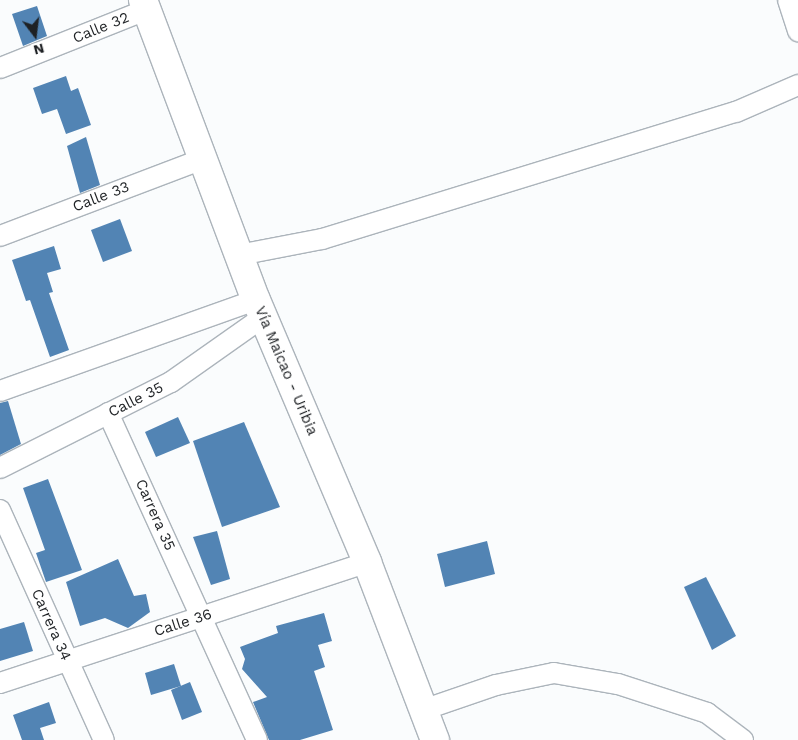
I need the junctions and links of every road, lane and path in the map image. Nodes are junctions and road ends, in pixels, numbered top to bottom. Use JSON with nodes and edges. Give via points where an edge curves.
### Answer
{"nodes":[{"id":1,"x":788,"y":0,"type":"edge"},
{"id":2,"x":144,"y":5,"type":"edge"},
{"id":3,"x":798,"y":31,"type":"edge"},
{"id":4,"x":0,"y":68,"type":"edge"},
{"id":5,"x":798,"y":85,"type":"edge"},
{"id":6,"x":202,"y":159,"type":"junction"},
{"id":7,"x":0,"y":236,"type":"edge"},
{"id":8,"x":239,"y":255,"type":"junction"},
{"id":9,"x":259,"y":309,"type":"junction"},
{"id":10,"x":0,"y":391,"type":"edge"},
{"id":11,"x":108,"y":413,"type":"junction"},
{"id":12,"x":0,"y":468,"type":"edge"},
{"id":13,"x":0,"y":510,"type":"edge"},
{"id":14,"x":367,"y":562,"type":"junction"},
{"id":15,"x":201,"y":617,"type":"junction"},
{"id":16,"x":67,"y":661,"type":"junction"},
{"id":17,"x":0,"y":683,"type":"edge"},
{"id":18,"x":423,"y":710,"type":"junction"},
{"id":19,"x":104,"y":740,"type":"edge"},
{"id":20,"x":257,"y":740,"type":"edge"},
{"id":21,"x":434,"y":740,"type":"edge"},
{"id":22,"x":743,"y":740,"type":"edge"}],
"edges":[{"from":1,"to":3,"type":"street"},
{"from":2,"to":4,"type":"street","name":"Calle 32"},
{"from":2,"to":6,"type":"street","name":"Vía Maicao - Uribia"},
{"from":5,"to":8,"type":"street","via":[[736,112],[331,236]]},
{"from":6,"to":7,"type":"street","name":"Calle 33"},
{"from":6,"to":8,"type":"street","name":"Vía Maicao - Uribia"},
{"from":8,"to":9,"type":"street","name":"Vía Maicao - Uribia"},
{"from":9,"to":10,"type":"street"},
{"from":9,"to":11,"type":"street","name":"Calle 35","via":[[171,382]]},
{"from":9,"to":14,"type":"street","name":"Vía Maicao - Uribia"},
{"from":11,"to":12,"type":"street","name":"Calle 35"},
{"from":11,"to":15,"type":"street","name":"Carrera 35"},
{"from":13,"to":16,"type":"street","name":"Carrera 34"},
{"from":14,"to":15,"type":"street","name":"Calle 36"},
{"from":14,"to":18,"type":"street","name":"Vía Maicao - Uribia"},
{"from":15,"to":16,"type":"street","name":"Calle 36"},
{"from":15,"to":20,"type":"street","name":"Carrera 35"},
{"from":16,"to":17,"type":"street","name":"Calle 36"},
{"from":16,"to":19,"type":"street","name":"Carrera 34"},
{"from":18,"to":21,"type":"street","name":"Vía Maicao - Uribia"},
{"from":18,"to":22,"type":"street","via":[[496,685],[554,673],[618,684],[707,713]]}]}
